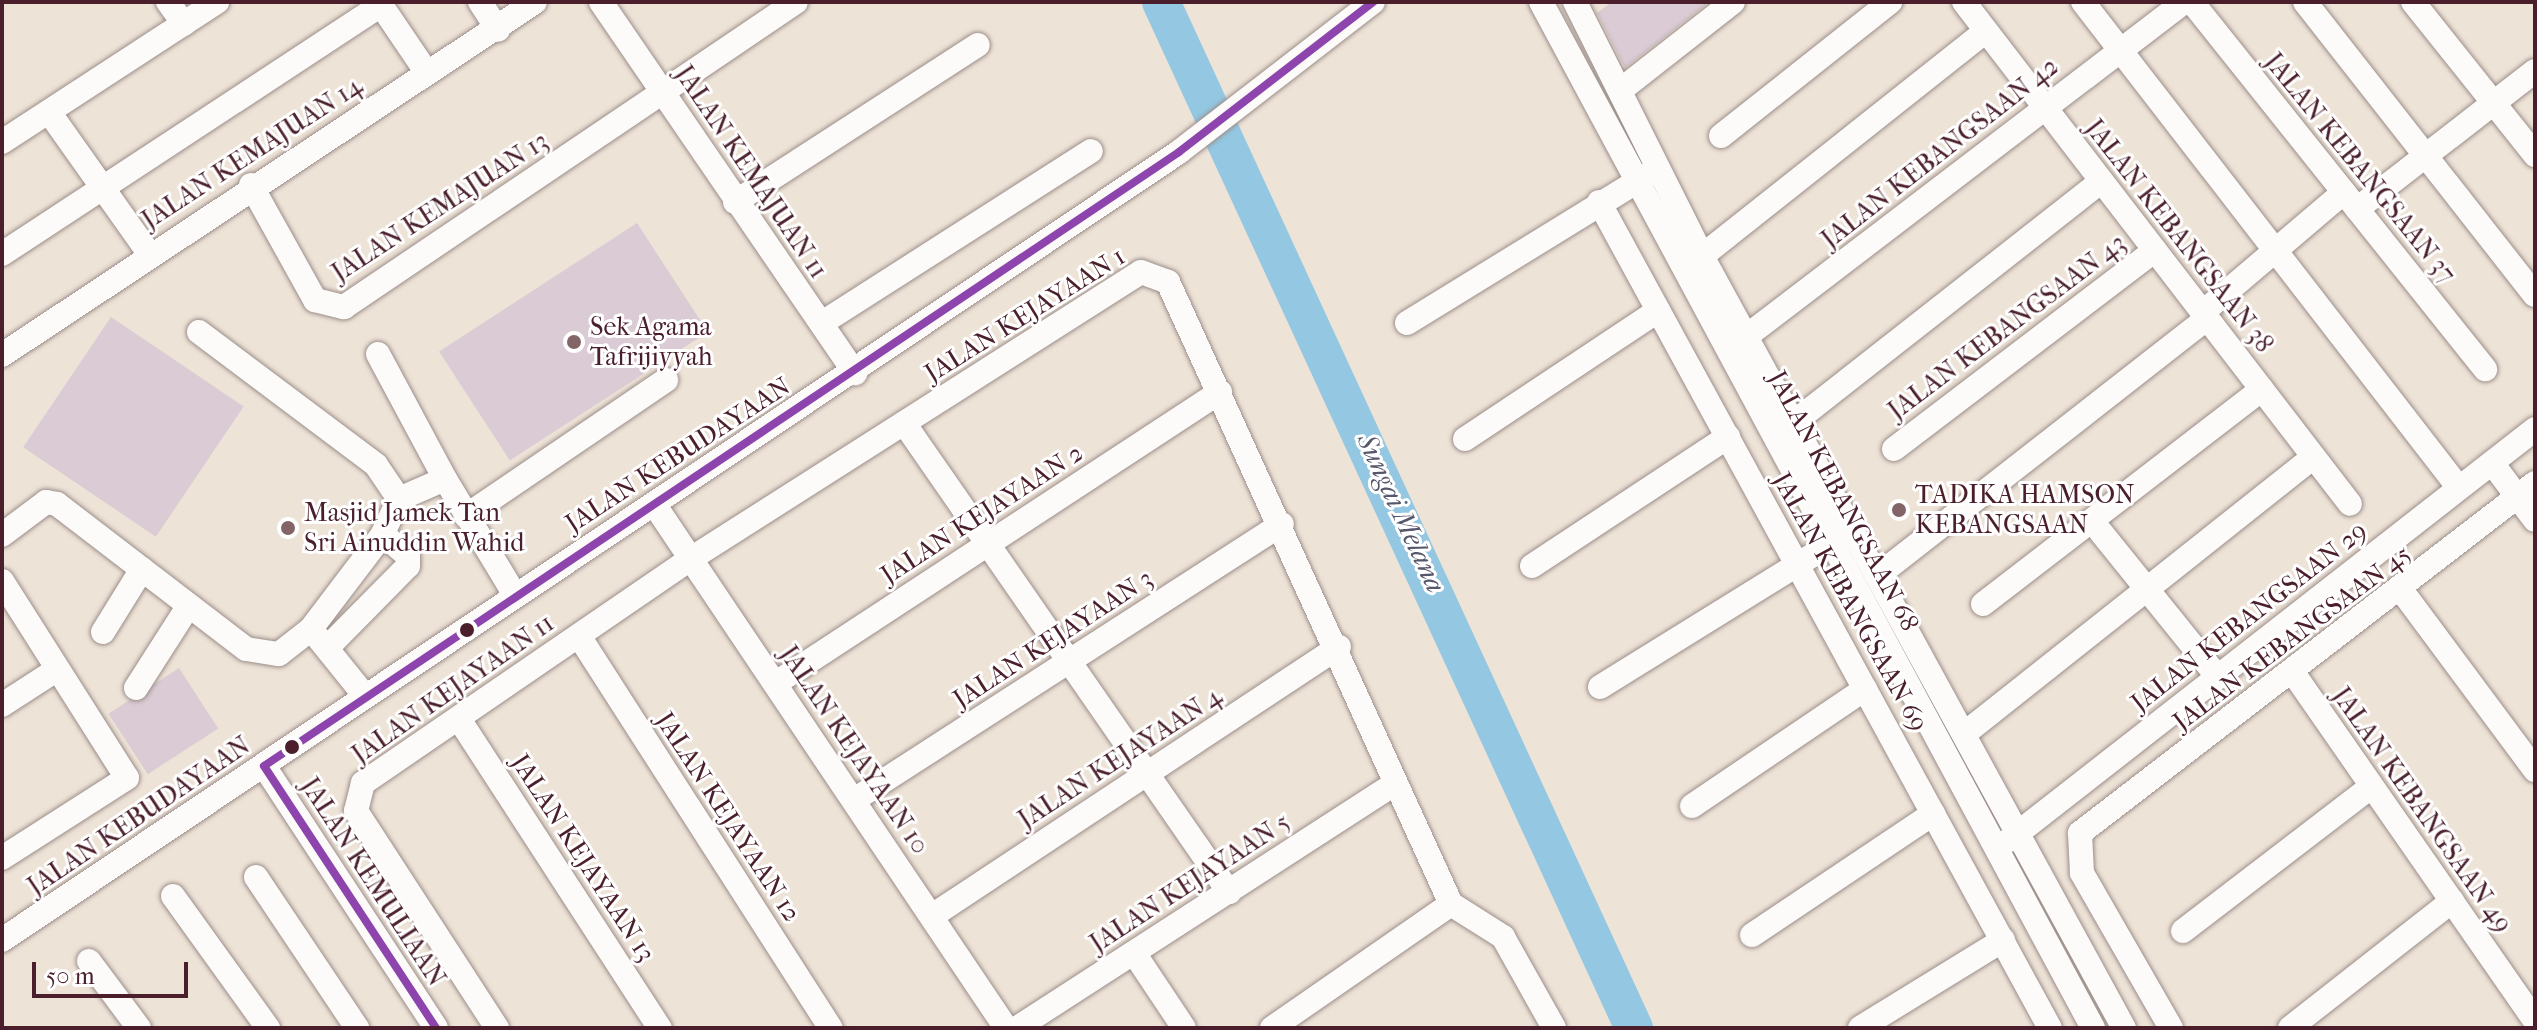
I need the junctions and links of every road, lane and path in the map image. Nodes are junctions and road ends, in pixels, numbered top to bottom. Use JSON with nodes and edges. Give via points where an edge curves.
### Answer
{"nodes":[{"id":1,"x":168,"y":2,"type":"edge"},
{"id":2,"x":217,"y":2,"type":"edge"},
{"id":3,"x":480,"y":2,"type":"edge"},
{"id":4,"x":535,"y":2,"type":"edge"},
{"id":5,"x":601,"y":2,"type":"edge"},
{"id":6,"x":796,"y":2,"type":"edge"},
{"id":7,"x":1373,"y":2,"type":"edge"},
{"id":8,"x":1541,"y":2,"type":"edge"},
{"id":9,"x":1575,"y":2,"type":"edge"},
{"id":10,"x":1733,"y":2,"type":"edge"},
{"id":11,"x":1890,"y":2,"type":"edge"},
{"id":12,"x":1964,"y":2,"type":"edge"},
{"id":13,"x":2083,"y":2,"type":"edge"},
{"id":14,"x":2184,"y":2,"type":"edge"},
{"id":15,"x":2192,"y":2,"type":"edge"},
{"id":16,"x":2305,"y":2,"type":"edge"},
{"id":17,"x":2413,"y":2,"type":"edge"},
{"id":18,"x":380,"y":3,"type":"edge"},
{"id":19,"x":184,"y":24,"type":"junction"},
{"id":20,"x":498,"y":30,"type":"junction"},
{"id":21,"x":1986,"y":31,"type":"junction"},
{"id":22,"x":978,"y":45,"type":"dead end"},
{"id":23,"x":2122,"y":49,"type":"junction"},
{"id":24,"x":2535,"y":71,"type":"edge"},
{"id":25,"x":427,"y":73,"type":"junction"},
{"id":26,"x":1622,"y":89,"type":"junction"},
{"id":27,"x":661,"y":91,"type":"junction"},
{"id":28,"x":2492,"y":104,"type":"junction"},
{"id":29,"x":2044,"y":107,"type":"junction"},
{"id":30,"x":49,"y":112,"type":"junction"},
{"id":31,"x":1721,"y":136,"type":"dead end"},
{"id":32,"x":2,"y":142,"type":"edge"},
{"id":33,"x":1091,"y":151,"type":"dead end"},
{"id":34,"x":2426,"y":155,"type":"junction"},
{"id":35,"x":2535,"y":155,"type":"edge"},
{"id":36,"x":1650,"y":174,"type":"junction"},
{"id":37,"x":2102,"y":181,"type":"junction"},
{"id":38,"x":251,"y":185,"type":"junction"},
{"id":39,"x":101,"y":188,"type":"junction"},
{"id":40,"x":2350,"y":200,"type":"junction"},
{"id":41,"x":735,"y":202,"type":"junction"},
{"id":42,"x":1599,"y":202,"type":"junction"},
{"id":43,"x":2155,"y":250,"type":"junction"},
{"id":44,"x":2273,"y":251,"type":"junction"},
{"id":45,"x":148,"y":252,"type":"junction"},
{"id":46,"x":2,"y":254,"type":"edge"},
{"id":47,"x":1702,"y":256,"type":"junction"},
{"id":48,"x":2535,"y":295,"type":"edge"},
{"id":49,"x":1658,"y":311,"type":"junction"},
{"id":50,"x":2205,"y":315,"type":"junction"},
{"id":51,"x":822,"y":323,"type":"junction"},
{"id":52,"x":1407,"y":323,"type":"dead end"},
{"id":53,"x":199,"y":332,"type":"dead end"},
{"id":54,"x":1738,"y":343,"type":"junction"},
{"id":55,"x":378,"y":354,"type":"dead end"},
{"id":56,"x":2,"y":355,"type":"edge"},
{"id":57,"x":2485,"y":369,"type":"dead end"},
{"id":58,"x":855,"y":373,"type":"junction"},
{"id":59,"x":666,"y":380,"type":"dead end"},
{"id":60,"x":2262,"y":389,"type":"junction"},
{"id":61,"x":1220,"y":392,"type":"junction"},
{"id":62,"x":904,"y":423,"type":"junction"},
{"id":63,"x":1793,"y":423,"type":"junction"},
{"id":64,"x":2535,"y":429,"type":"edge"},
{"id":65,"x":1728,"y":437,"type":"junction"},
{"id":66,"x":1465,"y":439,"type":"dead end"},
{"id":67,"x":1894,"y":449,"type":"dead end"},
{"id":68,"x":2314,"y":457,"type":"junction"},
{"id":69,"x":2492,"y":463,"type":"junction"},
{"id":70,"x":445,"y":479,"type":"junction"},
{"id":71,"x":2459,"y":488,"type":"junction"},
{"id":72,"x":2526,"y":489,"type":"edge"},
{"id":73,"x":399,"y":499,"type":"junction"},
{"id":74,"x":654,"y":504,"type":"junction"},
{"id":75,"x":2350,"y":504,"type":"dead end"},
{"id":76,"x":466,"y":516,"type":"junction"},
{"id":77,"x":2535,"y":520,"type":"edge"},
{"id":78,"x":2092,"y":521,"type":"junction"},
{"id":79,"x":1282,"y":524,"type":"junction"},
{"id":80,"x":383,"y":534,"type":"junction"},
{"id":81,"x":2,"y":535,"type":"edge"},
{"id":82,"x":1843,"y":536,"type":"junction"},
{"id":83,"x":988,"y":544,"type":"junction"},
{"id":84,"x":692,"y":558,"type":"junction"},
{"id":85,"x":1796,"y":562,"type":"junction"},
{"id":86,"x":1532,"y":566,"type":"dead end"},
{"id":87,"x":142,"y":569,"type":"junction"},
{"id":88,"x":1881,"y":573,"type":"junction"},
{"id":89,"x":2,"y":581,"type":"edge"},
{"id":90,"x":2149,"y":591,"type":"junction"},
{"id":91,"x":2402,"y":591,"type":"junction"},
{"id":92,"x":515,"y":595,"type":"junction"},
{"id":93,"x":1983,"y":604,"type":"dead end"},
{"id":94,"x":189,"y":605,"type":"junction"},
{"id":95,"x":103,"y":632,"type":"dead end"},
{"id":96,"x":579,"y":636,"type":"junction"},
{"id":97,"x":319,"y":639,"type":"junction"},
{"id":98,"x":1339,"y":647,"type":"junction"},
{"id":99,"x":1069,"y":662,"type":"junction"},
{"id":100,"x":56,"y":670,"type":"junction"},
{"id":101,"x":2294,"y":674,"type":"junction"},
{"id":102,"x":2218,"y":677,"type":"junction"},
{"id":103,"x":776,"y":683,"type":"junction"},
{"id":104,"x":1600,"y":687,"type":"dead end"},
{"id":105,"x":136,"y":688,"type":"dead end"},
{"id":106,"x":1865,"y":689,"type":"junction"},
{"id":107,"x":365,"y":696,"type":"junction"},
{"id":108,"x":2,"y":705,"type":"edge"},
{"id":109,"x":459,"y":719,"type":"junction"},
{"id":110,"x":1964,"y":734,"type":"junction"},
{"id":111,"x":264,"y":766,"type":"junction"},
{"id":112,"x":2535,"y":770,"type":"edge"},
{"id":113,"x":1147,"y":774,"type":"junction"},
{"id":114,"x":1392,"y":785,"type":"junction"},
{"id":115,"x":2371,"y":787,"type":"junction"},
{"id":116,"x":854,"y":800,"type":"junction"},
{"id":117,"x":1692,"y":806,"type":"dead end"},
{"id":118,"x":1933,"y":814,"type":"junction"},
{"id":119,"x":2019,"y":832,"type":"junction"},
{"id":120,"x":1997,"y":848,"type":"junction"},
{"id":121,"x":2,"y":858,"type":"edge"},
{"id":122,"x":256,"y":877,"type":"dead end"},
{"id":123,"x":1229,"y":892,"type":"junction"},
{"id":124,"x":173,"y":896,"type":"dead end"},
{"id":125,"x":2452,"y":901,"type":"junction"},
{"id":126,"x":1451,"y":904,"type":"junction"},
{"id":127,"x":932,"y":916,"type":"junction"},
{"id":128,"x":2183,"y":931,"type":"dead end"},
{"id":129,"x":1752,"y":935,"type":"dead end"},
{"id":130,"x":2,"y":940,"type":"edge"},
{"id":131,"x":2003,"y":940,"type":"junction"},
{"id":132,"x":1134,"y":953,"type":"junction"},
{"id":133,"x":89,"y":961,"type":"dead end"},
{"id":134,"x":2529,"y":1021,"type":"edge"},
{"id":135,"x":139,"y":1028,"type":"edge"},
{"id":136,"x":268,"y":1028,"type":"edge"},
{"id":137,"x":357,"y":1028,"type":"edge"},
{"id":138,"x":436,"y":1028,"type":"edge"},
{"id":139,"x":497,"y":1028,"type":"edge"},
{"id":140,"x":660,"y":1028,"type":"edge"},
{"id":141,"x":831,"y":1028,"type":"edge"},
{"id":142,"x":1006,"y":1028,"type":"edge"},
{"id":143,"x":1017,"y":1028,"type":"edge"},
{"id":144,"x":1184,"y":1028,"type":"edge"},
{"id":145,"x":1272,"y":1028,"type":"edge"},
{"id":146,"x":1554,"y":1028,"type":"edge"},
{"id":147,"x":1860,"y":1028,"type":"edge"},
{"id":148,"x":2050,"y":1028,"type":"edge"},
{"id":149,"x":2093,"y":1028,"type":"edge"},
{"id":150,"x":2124,"y":1028,"type":"edge"},
{"id":151,"x":2171,"y":1028,"type":"edge"},
{"id":152,"x":2290,"y":1028,"type":"edge"}],
"edges":[{"from":1,"to":19,"type":"street"},
{"from":2,"to":19,"type":"street"},
{"from":3,"to":20,"type":"street"},
{"from":4,"to":20,"type":"street","name":"JALAN KEMAJUAN 14"},
{"from":5,"to":27,"type":"street","name":"JALAN KEMAJUAN 11"},
{"from":6,"to":27,"type":"street","name":"JALAN KEMAJUAN 13"},
{"from":7,"to":58,"type":"street","name":"JALAN KEBUDAYAAN","via":[[1179,152]]},
{"from":8,"to":36,"type":"street","name":"JALAN KEBANGSAAN 68"},
{"from":9,"to":26,"type":"street","name":"JALAN KEBANGSAAN 68"},
{"from":10,"to":26,"type":"street"},
{"from":11,"to":31,"type":"street"},
{"from":12,"to":21,"type":"street","name":"JALAN KEBANGSAAN 38"},
{"from":13,"to":23,"type":"street"},
{"from":14,"to":23,"type":"street","name":"JALAN KEBANGSAAN 42"},
{"from":15,"to":40,"type":"street","name":"JALAN KEBANGSAAN 37"},
{"from":16,"to":34,"type":"street"},
{"from":17,"to":28,"type":"street"},
{"from":18,"to":25,"type":"street"},
{"from":18,"to":39,"type":"street"},
{"from":19,"to":30,"type":"street"},
{"from":20,"to":25,"type":"street","name":"JALAN KEMAJUAN 14"},
{"from":21,"to":29,"type":"street","name":"JALAN KEBANGSAAN 38"},
{"from":21,"to":47,"type":"street"},
{"from":22,"to":41,"type":"street"},
{"from":23,"to":29,"type":"street","name":"JALAN KEBANGSAAN 42"},
{"from":23,"to":44,"type":"street"},
{"from":24,"to":28,"type":"street"},
{"from":25,"to":38,"type":"street","name":"JALAN KEMAJUAN 14"},
{"from":26,"to":36,"type":"street","name":"JALAN KEBANGSAAN 68"},
{"from":27,"to":38,"type":"street","name":"JALAN KEMAJUAN 13","via":[[344,307],[315,300]]},
{"from":27,"to":41,"type":"street","name":"JALAN KEMAJUAN 11"},
{"from":28,"to":34,"type":"street"},
{"from":28,"to":35,"type":"street"},
{"from":29,"to":37,"type":"street","name":"JALAN KEBANGSAAN 38"},
{"from":29,"to":54,"type":"street","name":"JALAN KEBANGSAAN 42"},
{"from":30,"to":32,"type":"street"},
{"from":30,"to":39,"type":"street"},
{"from":33,"to":51,"type":"street"},
{"from":34,"to":40,"type":"street"},
{"from":34,"to":48,"type":"street"},
{"from":36,"to":42,"type":"street"},
{"from":36,"to":47,"type":"street","name":"JALAN KEBANGSAAN 68"},
{"from":36,"to":54,"type":"street","name":"JALAN KEBANGSAAN 68"},
{"from":37,"to":43,"type":"street","name":"JALAN KEBANGSAAN 38"},
{"from":37,"to":63,"type":"street"},
{"from":38,"to":45,"type":"street","name":"JALAN KEMAJUAN 14"},
{"from":39,"to":45,"type":"street"},
{"from":39,"to":46,"type":"street"},
{"from":40,"to":44,"type":"street"},
{"from":40,"to":57,"type":"street","name":"JALAN KEBANGSAAN 37"},
{"from":41,"to":51,"type":"street","name":"JALAN KEMAJUAN 11"},
{"from":42,"to":49,"type":"street","name":"JALAN KEBANGSAAN 69"},
{"from":42,"to":52,"type":"street"},
{"from":43,"to":50,"type":"street","name":"JALAN KEBANGSAAN 38"},
{"from":43,"to":67,"type":"street","name":"JALAN KEBANGSAAN 43"},
{"from":44,"to":50,"type":"street"},
{"from":44,"to":71,"type":"street"},
{"from":45,"to":56,"type":"street","name":"JALAN KEMAJUAN 14"},
{"from":47,"to":54,"type":"street","name":"JALAN KEBANGSAAN 68"},
{"from":49,"to":65,"type":"street","name":"JALAN KEBANGSAAN 69"},
{"from":49,"to":66,"type":"street"},
{"from":50,"to":60,"type":"street","name":"JALAN KEBANGSAAN 38"},
{"from":50,"to":88,"type":"street"},
{"from":51,"to":58,"type":"street","name":"JALAN KEMAJUAN 11"},
{"from":53,"to":73,"type":"street","via":[[376,465]]},
{"from":54,"to":63,"type":"street","name":"JALAN KEBANGSAAN 68"},
{"from":54,"to":82,"type":"street","name":"JALAN KEBANGSAAN 68"},
{"from":55,"to":70,"type":"street"},
{"from":58,"to":74,"type":"street","name":"JALAN KEBUDAYAAN"},
{"from":59,"to":76,"type":"street"},
{"from":60,"to":68,"type":"street","name":"JALAN KEBANGSAAN 38"},
{"from":60,"to":78,"type":"street"},
{"from":61,"to":62,"type":"street","name":"JALAN KEJAYAAN 1","via":[[1168,282],[1141,272]]},
{"from":61,"to":79,"type":"street","name":"JALAN KEJAYAAN 1"},
{"from":61,"to":83,"type":"street","name":"JALAN KEJAYAAN 2"},
{"from":62,"to":83,"type":"street"},
{"from":62,"to":84,"type":"street","name":"JALAN KEJAYAAN 1"},
{"from":63,"to":82,"type":"street","name":"JALAN KEBANGSAAN 68"},
{"from":64,"to":69,"type":"street","name":"JALAN KEBANGSAAN 29"},
{"from":65,"to":85,"type":"street","name":"JALAN KEBANGSAAN 69"},
{"from":65,"to":86,"type":"street"},
{"from":68,"to":75,"type":"street","name":"JALAN KEBANGSAAN 38"},
{"from":68,"to":90,"type":"street"},
{"from":69,"to":71,"type":"street","name":"JALAN KEBANGSAAN 29"},
{"from":69,"to":72,"type":"street"},
{"from":70,"to":73,"type":"street"},
{"from":70,"to":76,"type":"street"},
{"from":71,"to":102,"type":"street","name":"JALAN KEBANGSAAN 29"},
{"from":72,"to":77,"type":"street"},
{"from":72,"to":91,"type":"street","name":"JALAN KEBANGSAAN 45"},
{"from":73,"to":80,"type":"street"},
{"from":74,"to":84,"type":"street","name":"JALAN KEJAYAAN 10"},
{"from":74,"to":92,"type":"street","name":"JALAN KEBUDAYAAN"},
{"from":76,"to":92,"type":"street"},
{"from":78,"to":90,"type":"street"},
{"from":78,"to":93,"type":"street"},
{"from":79,"to":98,"type":"street","name":"JALAN KEJAYAAN 1"},
{"from":79,"to":99,"type":"street","name":"JALAN KEJAYAAN 3"},
{"from":80,"to":97,"type":"street"},
{"from":80,"to":97,"type":"street","via":[[408,556],[408,566]]},
{"from":81,"to":87,"type":"street","via":[[46,502],[57,504]]},
{"from":82,"to":85,"type":"street"},
{"from":82,"to":88,"type":"street","name":"JALAN KEBANGSAAN 68"},
{"from":82,"to":120,"type":"street","name":"JALAN KEBANGSAAN 68"},
{"from":83,"to":99,"type":"street"},
{"from":83,"to":103,"type":"street","name":"JALAN KEJAYAAN 2"},
{"from":84,"to":96,"type":"street","name":"JALAN KEJAYAAN 11"},
{"from":84,"to":103,"type":"street","name":"JALAN KEJAYAAN 10"},
{"from":85,"to":104,"type":"street"},
{"from":85,"to":106,"type":"street","name":"JALAN KEBANGSAAN 69"},
{"from":87,"to":94,"type":"street"},
{"from":87,"to":95,"type":"street"},
{"from":88,"to":110,"type":"street","name":"JALAN KEBANGSAAN 68"},
{"from":89,"to":100,"type":"street"},
{"from":90,"to":102,"type":"street"},
{"from":90,"to":110,"type":"street"},
{"from":91,"to":101,"type":"street","name":"JALAN KEBANGSAAN 45"},
{"from":91,"to":112,"type":"street"},
{"from":92,"to":107,"type":"street","name":"JALAN KEBUDAYAAN"},
{"from":94,"to":97,"type":"street","via":[[246,649],[279,654]]},
{"from":94,"to":105,"type":"street"},
{"from":96,"to":109,"type":"street","name":"JALAN KEJAYAAN 11"},
{"from":96,"to":141,"type":"street","name":"JALAN KEJAYAAN 12"},
{"from":97,"to":107,"type":"street"},
{"from":98,"to":113,"type":"street","name":"JALAN KEJAYAAN 4"},
{"from":98,"to":114,"type":"street","name":"JALAN KEJAYAAN 1"},
{"from":99,"to":113,"type":"street"},
{"from":99,"to":116,"type":"street","name":"JALAN KEJAYAAN 3"},
{"from":100,"to":108,"type":"street"},
{"from":100,"to":121,"type":"street","via":[[127,778]]},
{"from":101,"to":115,"type":"street","name":"JALAN KEBANGSAAN 49"},
{"from":101,"to":151,"type":"street","name":"JALAN KEBANGSAAN 45","via":[[2080,833],[2082,873]]},
{"from":102,"to":119,"type":"street","name":"JALAN KEBANGSAAN 29"},
{"from":103,"to":116,"type":"street","name":"JALAN KEJAYAAN 10"},
{"from":106,"to":117,"type":"street"},
{"from":106,"to":118,"type":"street","name":"JALAN KEBANGSAAN 69"},
{"from":107,"to":111,"type":"street","name":"JALAN KEBUDAYAAN"},
{"from":109,"to":139,"type":"street","name":"JALAN KEJAYAAN 11","via":[[363,783],[355,803]]},
{"from":109,"to":140,"type":"street","name":"JALAN KEJAYAAN 13"},
{"from":110,"to":119,"type":"street","name":"JALAN KEBANGSAAN 68"},
{"from":111,"to":130,"type":"street","name":"JALAN KEBUDAYAAN"},
{"from":111,"to":138,"type":"street","name":"JALAN KEMULIAAN"},
{"from":113,"to":123,"type":"street"},
{"from":113,"to":127,"type":"street","name":"JALAN KEJAYAAN 4"},
{"from":114,"to":123,"type":"street","name":"JALAN KEJAYAAN 5"},
{"from":114,"to":126,"type":"street"},
{"from":115,"to":125,"type":"street","name":"JALAN KEBANGSAAN 49"},
{"from":115,"to":128,"type":"street"},
{"from":116,"to":127,"type":"street","name":"JALAN KEJAYAAN 10"},
{"from":118,"to":129,"type":"street"},
{"from":118,"to":131,"type":"street","name":"JALAN KEBANGSAAN 69"},
{"from":119,"to":120,"type":"street","name":"JALAN KEBANGSAAN 29"},
{"from":119,"to":150,"type":"street","name":"JALAN KEBANGSAAN 68"},
{"from":120,"to":149,"type":"street","name":"JALAN KEBANGSAAN 68"},
{"from":122,"to":137,"type":"street"},
{"from":123,"to":132,"type":"street","name":"JALAN KEJAYAAN 5"},
{"from":124,"to":136,"type":"street"},
{"from":125,"to":134,"type":"street","name":"JALAN KEBANGSAAN 49"},
{"from":125,"to":152,"type":"street"},
{"from":126,"to":145,"type":"street"},
{"from":126,"to":146,"type":"street","via":[[1503,937]]},
{"from":127,"to":142,"type":"street","name":"JALAN KEJAYAAN 10"},
{"from":131,"to":147,"type":"street"},
{"from":131,"to":148,"type":"street","name":"JALAN KEBANGSAAN 69"},
{"from":132,"to":143,"type":"street","name":"JALAN KEJAYAAN 5"},
{"from":132,"to":144,"type":"street"},
{"from":133,"to":135,"type":"street"}]}
